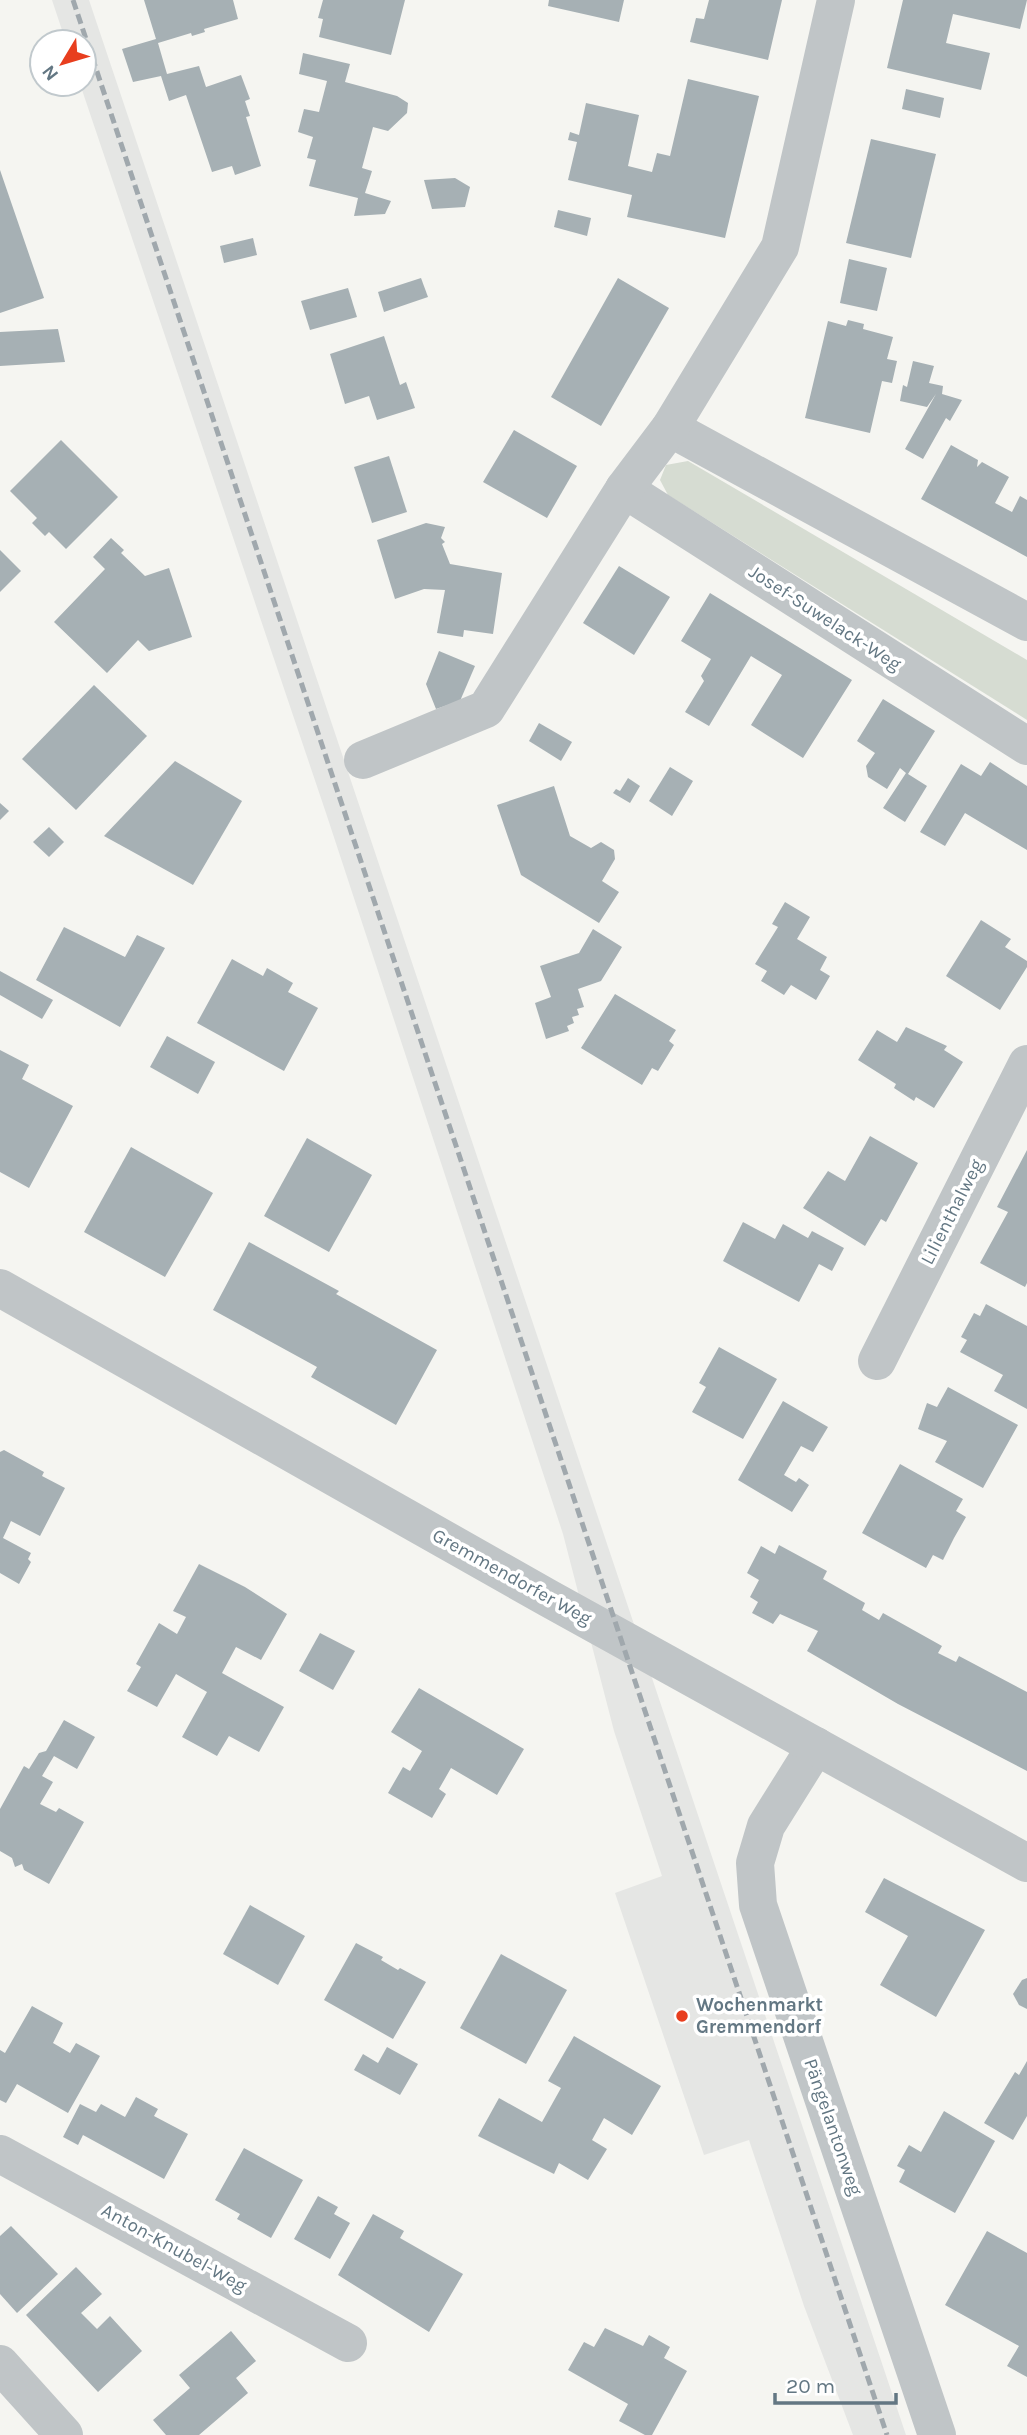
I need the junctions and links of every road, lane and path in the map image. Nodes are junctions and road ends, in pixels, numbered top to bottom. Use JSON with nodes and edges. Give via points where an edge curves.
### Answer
{"nodes":[{"id":1,"x":836,"y":0,"type":"edge"},
{"id":2,"x":670,"y":428,"type":"junction"},
{"id":3,"x":624,"y":489,"type":"junction"},
{"id":4,"x":1027,"y":622,"type":"edge"},
{"id":5,"x":1027,"y":746,"type":"edge"},
{"id":6,"x":363,"y":760,"type":"dead end"},
{"id":7,"x":1027,"y":1063,"type":"edge"},
{"id":8,"x":0,"y":1288,"type":"edge"},
{"id":9,"x":877,"y":1361,"type":"dead end"},
{"id":10,"x":816,"y":1746,"type":"junction"},
{"id":11,"x":1027,"y":1863,"type":"edge"},
{"id":12,"x":0,"y":2154,"type":"edge"},
{"id":13,"x":348,"y":2343,"type":"dead end"},
{"id":14,"x":0,"y":2364,"type":"edge"},
{"id":15,"x":64,"y":2435,"type":"edge"},
{"id":16,"x":937,"y":2435,"type":"edge"}],
"edges":[{"from":1,"to":2,"type":"street","via":[[780,247]]},
{"from":2,"to":3,"type":"street"},
{"from":2,"to":4,"type":"street"},
{"from":3,"to":5,"type":"street","name":"Josef-Suwelack-Weg"},
{"from":3,"to":6,"type":"street","via":[[486,709]]},
{"from":7,"to":9,"type":"street","name":"Lilienthalweg"},
{"from":8,"to":10,"type":"street","name":"Gremmendorfer Weg"},
{"from":10,"to":11,"type":"street","name":"Gremmendorfer Weg"},
{"from":10,"to":16,"type":"street","name":"Pängelantonweg","via":[[766,1826],[755,1863],[758,1905]]},
{"from":12,"to":13,"type":"street","name":"Anton-Knubel-Weg"},
{"from":14,"to":15,"type":"street"}]}
